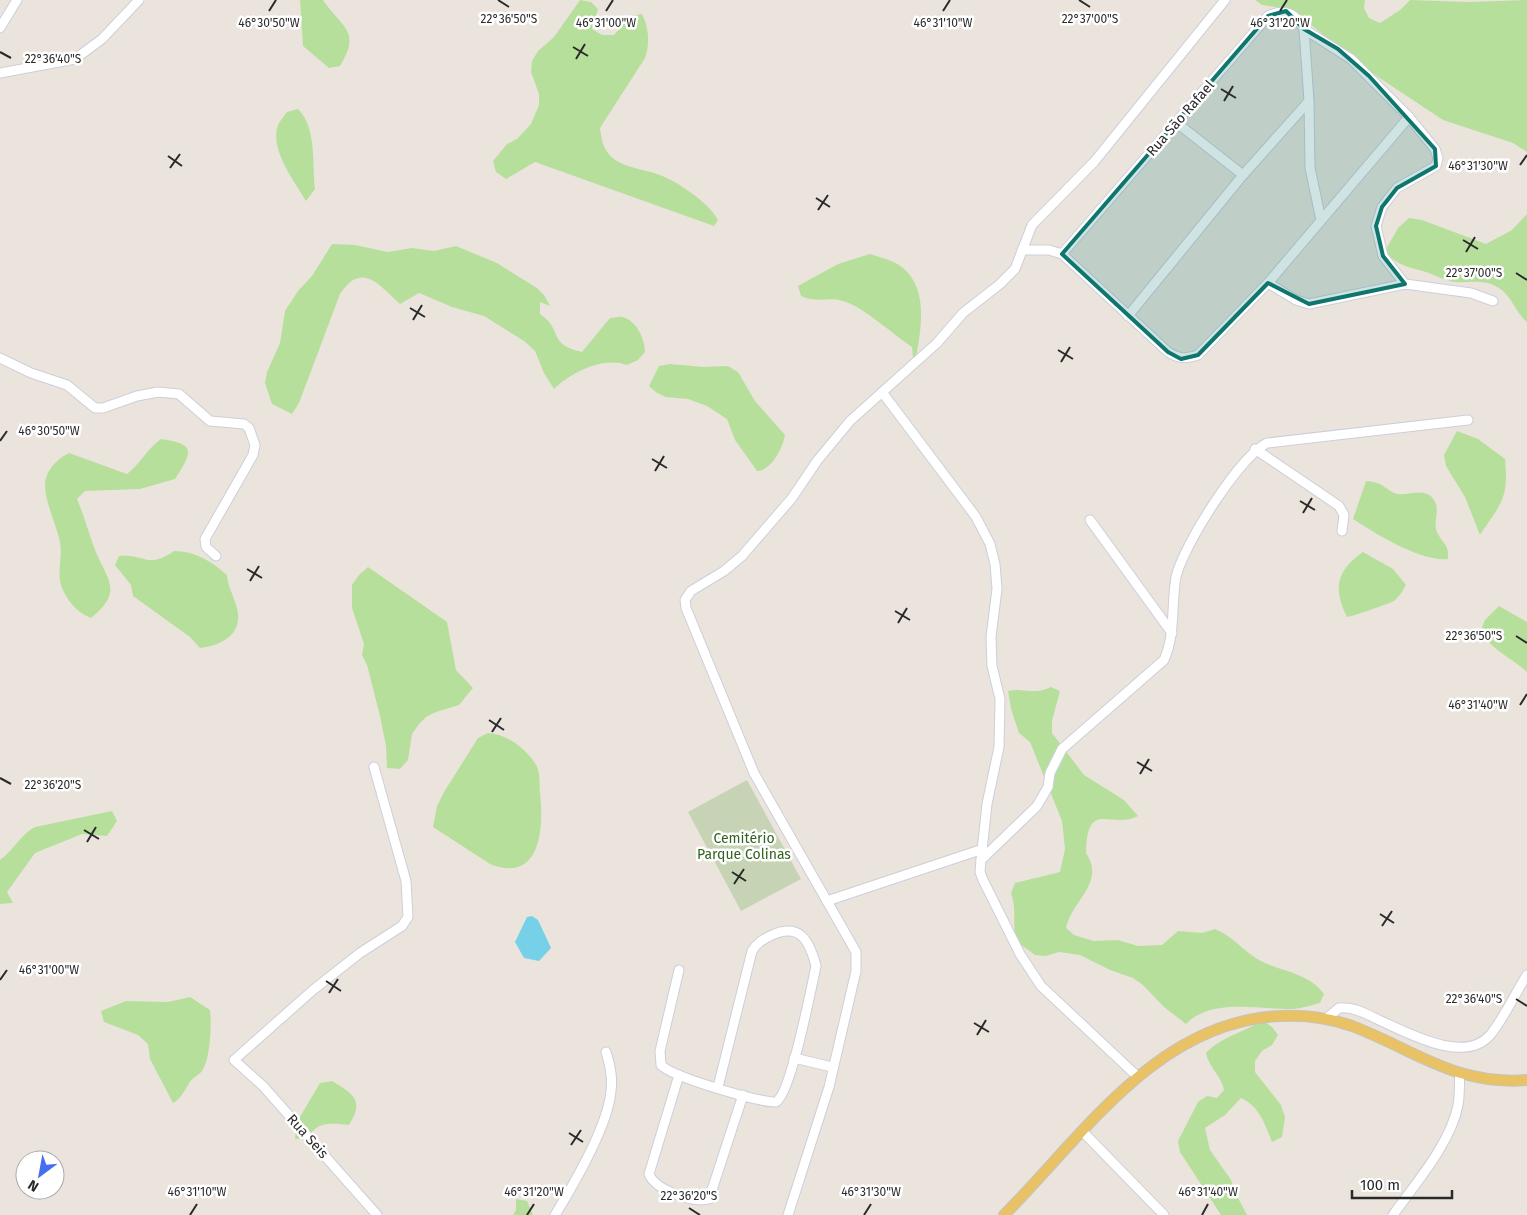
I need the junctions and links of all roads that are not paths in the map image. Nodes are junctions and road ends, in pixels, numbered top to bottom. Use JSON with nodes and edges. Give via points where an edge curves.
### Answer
{"nodes":[{"id":1,"x":17,"y":0,"type":"edge"},
{"id":2,"x":139,"y":0,"type":"edge"},
{"id":3,"x":1225,"y":0,"type":"edge"},
{"id":4,"x":0,"y":28,"type":"edge"},
{"id":5,"x":1304,"y":29,"type":"junction"},
{"id":6,"x":0,"y":73,"type":"edge"},
{"id":7,"x":1309,"y":101,"type":"junction"},
{"id":8,"x":1409,"y":117,"type":"junction"},
{"id":9,"x":1176,"y":122,"type":"junction"},
{"id":10,"x":1242,"y":175,"type":"junction"},
{"id":11,"x":1321,"y":220,"type":"junction"},
{"id":12,"x":1022,"y":250,"type":"junction"},
{"id":13,"x":1062,"y":254,"type":"junction"},
{"id":14,"x":1268,"y":283,"type":"junction"},
{"id":15,"x":1405,"y":284,"type":"junction"},
{"id":16,"x":1493,"y":301,"type":"dead end"},
{"id":17,"x":1128,"y":316,"type":"junction"},
{"id":18,"x":0,"y":358,"type":"edge"},
{"id":19,"x":882,"y":392,"type":"junction"},
{"id":20,"x":1468,"y":420,"type":"dead end"},
{"id":21,"x":1255,"y":450,"type":"junction"},
{"id":22,"x":1090,"y":520,"type":"dead end"},
{"id":23,"x":1342,"y":531,"type":"dead end"},
{"id":24,"x":216,"y":556,"type":"dead end"},
{"id":25,"x":1172,"y":633,"type":"junction"},
{"id":26,"x":374,"y":767,"type":"dead end"},
{"id":27,"x":980,"y":850,"type":"junction"},
{"id":28,"x":981,"y":860,"type":"junction"},
{"id":29,"x":828,"y":901,"type":"junction"},
{"id":30,"x":679,"y":970,"type":"dead end"},
{"id":31,"x":1527,"y":975,"type":"edge"},
{"id":32,"x":1327,"y":1018,"type":"junction"},
{"id":33,"x":606,"y":1052,"type":"dead end"},
{"id":34,"x":794,"y":1058,"type":"junction"},
{"id":35,"x":832,"y":1067,"type":"junction"},
{"id":36,"x":1460,"y":1073,"type":"junction"},
{"id":37,"x":678,"y":1075,"type":"junction"},
{"id":38,"x":1138,"y":1077,"type":"junction"},
{"id":39,"x":1527,"y":1080,"type":"edge"},
{"id":40,"x":718,"y":1087,"type":"junction"},
{"id":41,"x":743,"y":1095,"type":"junction"},
{"id":42,"x":1083,"y":1132,"type":"junction"},
{"id":43,"x":377,"y":1215,"type":"edge"},
{"id":44,"x":555,"y":1215,"type":"edge"},
{"id":45,"x":788,"y":1215,"type":"edge"},
{"id":46,"x":1004,"y":1215,"type":"edge"},
{"id":47,"x":1164,"y":1215,"type":"edge"},
{"id":48,"x":1393,"y":1215,"type":"edge"}],
"edges":[{"from":1,"to":4,"type":"street"},
{"from":2,"to":6,"type":"street","via":[[98,44],[75,59]]},
{"from":3,"to":12,"type":"street","via":[[1094,162],[1032,225]]},
{"from":5,"to":7,"type":"street"},
{"from":5,"to":8,"type":"street","via":[[1351,59]]},
{"from":5,"to":9,"type":"street","name":"Rua São Rafael","via":[[1286,11],[1268,16]]},
{"from":7,"to":10,"type":"street"},
{"from":7,"to":11,"type":"street","via":[[1310,168]]},
{"from":8,"to":11,"type":"street"},
{"from":8,"to":15,"type":"street","via":[[1435,149],[1438,163],[1397,188],[1382,207],[1376,226],[1383,256]]},
{"from":9,"to":10,"type":"street"},
{"from":9,"to":13,"type":"street","name":"Rua São Rafael"},
{"from":10,"to":17,"type":"street"},
{"from":11,"to":14,"type":"street"},
{"from":12,"to":13,"type":"street","via":[[1049,250]]},
{"from":12,"to":19,"type":"street","via":[[1015,269],[963,313],[937,343]]},
{"from":13,"to":17,"type":"street"},
{"from":14,"to":15,"type":"street","via":[[1309,304]]},
{"from":14,"to":17,"type":"street","via":[[1198,355],[1189,358],[1176,358]]},
{"from":15,"to":16,"type":"street","via":[[1471,293]]},
{"from":18,"to":24,"type":"street","via":[[32,374],[67,385],[95,408],[136,396],[173,392],[189,401],[210,421],[244,424],[249,428],[256,445],[253,455],[205,539],[206,547]]},
{"from":19,"to":27,"type":"street","via":[[976,517],[996,564],[997,589],[991,646],[1000,698],[999,747]]},
{"from":19,"to":29,"type":"street","via":[[838,435],[792,498],[742,556],[691,590],[685,600],[754,773]]},
{"from":20,"to":21,"type":"street","via":[[1267,443]]},
{"from":21,"to":23,"type":"street","via":[[1339,506],[1344,515]]},
{"from":21,"to":25,"type":"street","via":[[1240,466],[1181,562],[1175,585]]},
{"from":22,"to":25,"type":"street"},
{"from":25,"to":28,"type":"street","via":[[1164,660],[1062,749],[1037,806]]},
{"from":26,"to":43,"type":"street","name":"Rua Seis","via":[[406,881],[408,917],[402,926],[360,952],[313,990],[236,1056],[235,1061],[263,1086]]},
{"from":27,"to":28,"type":"street"},
{"from":27,"to":29,"type":"street"},
{"from":28,"to":38,"type":"street","via":[[983,880],[1020,954],[1041,986]]},
{"from":29,"to":35,"type":"street","via":[[849,938],[857,962]]},
{"from":30,"to":37,"type":"street","via":[[659,1059],[665,1068]]},
{"from":31,"to":32,"type":"street","via":[[1490,1034],[1477,1044],[1465,1047],[1442,1046],[1355,1009],[1339,1008]]},
{"from":32,"to":36,"type":"main road","via":[[1431,1064]]},
{"from":32,"to":38,"type":"main road","via":[[1262,1016],[1234,1022],[1171,1051]]},
{"from":33,"to":44,"type":"street","via":[[611,1069],[611,1090],[606,1110],[583,1164]]},
{"from":34,"to":35,"type":"street"},
{"from":34,"to":40,"type":"street","via":[[816,966],[813,953],[798,933],[790,929],[759,941],[752,951]]},
{"from":34,"to":41,"type":"street","via":[[780,1100],[770,1102]]},
{"from":35,"to":45,"type":"street","via":[[821,1115]]},
{"from":36,"to":39,"type":"main road","via":[[1487,1080]]},
{"from":36,"to":48,"type":"street","via":[[1458,1104],[1452,1123],[1431,1162]]},
{"from":37,"to":40,"type":"street"},
{"from":37,"to":41,"type":"street","via":[[649,1174],[664,1190],[697,1200],[708,1199]]},
{"from":38,"to":42,"type":"main road"},
{"from":40,"to":41,"type":"street"},
{"from":42,"to":46,"type":"main road"},
{"from":42,"to":47,"type":"street"}]}
